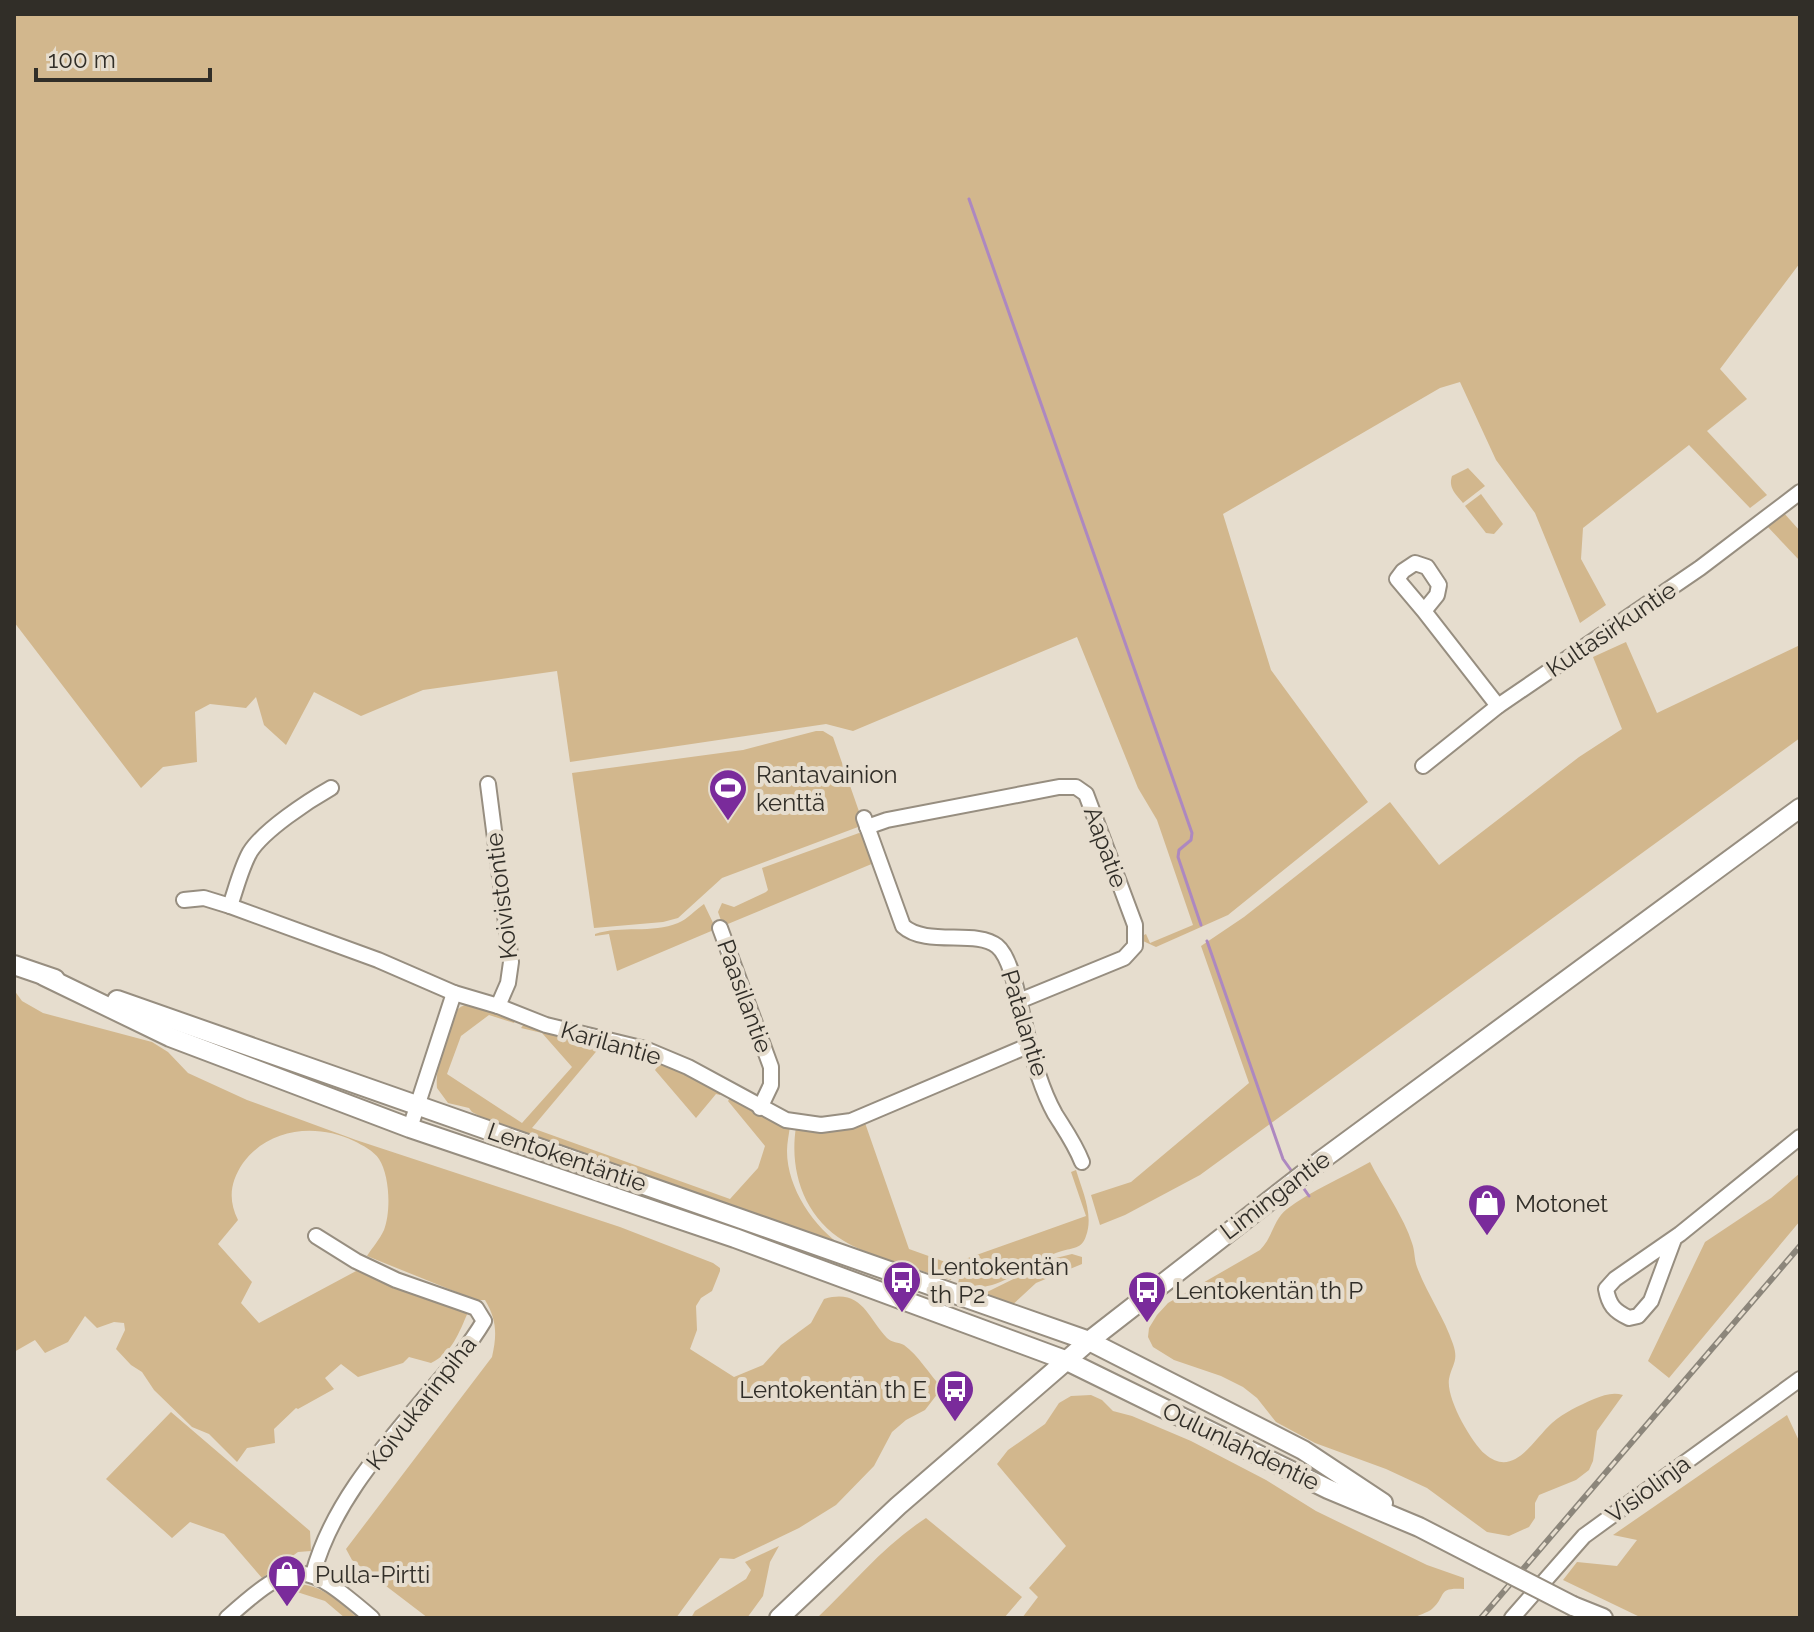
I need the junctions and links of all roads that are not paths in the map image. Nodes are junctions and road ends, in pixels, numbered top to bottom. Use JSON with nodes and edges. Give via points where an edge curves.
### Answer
{"nodes":[{"id":1,"x":1800,"y":492,"type":"edge"},
{"id":2,"x":1424,"y":611,"type":"dead end"},
{"id":3,"x":1498,"y":706,"type":"junction"},
{"id":4,"x":1423,"y":766,"type":"dead end"},
{"id":5,"x":488,"y":784,"type":"dead end"},
{"id":6,"x":331,"y":788,"type":"dead end"},
{"id":7,"x":1800,"y":808,"type":"edge"},
{"id":8,"x":865,"y":823,"type":"joint"},
{"id":9,"x":184,"y":900,"type":"dead end"},
{"id":10,"x":230,"y":906,"type":"junction"},
{"id":11,"x":720,"y":928,"type":"dead end"},
{"id":12,"x":14,"y":965,"type":"edge"},
{"id":13,"x":44,"y":976,"type":"junction"},
{"id":14,"x":454,"y":993,"type":"junction"},
{"id":15,"x":1019,"y":1001,"type":"junction"},
{"id":16,"x":498,"y":1006,"type":"junction"},
{"id":17,"x":1030,"y":1045,"type":"junction"},
{"id":18,"x":419,"y":1104,"type":"junction"},
{"id":19,"x":760,"y":1108,"type":"junction"},
{"id":20,"x":410,"y":1128,"type":"junction"},
{"id":21,"x":1800,"y":1137,"type":"edge"},
{"id":22,"x":1082,"y":1162,"type":"dead end"},
{"id":23,"x":316,"y":1236,"type":"dead end"},
{"id":24,"x":1674,"y":1239,"type":"junction"},
{"id":25,"x":1089,"y":1341,"type":"junction"},
{"id":26,"x":1065,"y":1360,"type":"junction"},
{"id":27,"x":1800,"y":1379,"type":"edge"},
{"id":28,"x":1419,"y":1527,"type":"junction"},
{"id":29,"x":313,"y":1574,"type":"junction"},
{"id":30,"x":1573,"y":1606,"type":"junction"},
{"id":31,"x":227,"y":1618,"type":"edge"},
{"id":32,"x":372,"y":1618,"type":"edge"},
{"id":33,"x":779,"y":1618,"type":"edge"},
{"id":34,"x":1512,"y":1618,"type":"edge"},
{"id":35,"x":1593,"y":1618,"type":"edge"},
{"id":36,"x":1603,"y":1618,"type":"edge"}],
"edges":[{"from":1,"to":3,"type":"street","name":"Kultasirkuntie","via":[[1700,568]]},
{"from":2,"to":3,"type":"street"},
{"from":3,"to":4,"type":"street","name":"Kultasirkuntie"},
{"from":5,"to":16,"type":"street","name":"Koivistontie","via":[[511,962]]},
{"from":6,"to":10,"type":"street","via":[[257,844]]},
{"from":7,"to":25,"type":"main road","name":"Limingantie","via":[[1323,1159]]},
{"from":8,"to":15,"type":"street","name":"Patalantie","via":[[903,926],[913,934],[997,946]]},
{"from":8,"to":15,"type":"street","name":"Aapatie","via":[[1059,787],[1076,787],[1086,794],[1135,925],[1135,946],[1124,958]]},
{"from":9,"to":10,"type":"street","name":"Karilantie","via":[[204,898]]},
{"from":10,"to":14,"type":"street","name":"Karilantie"},
{"from":11,"to":19,"type":"street","name":"Paasilantie","via":[[771,1067],[771,1085]]},
{"from":12,"to":13,"type":"main road","name":"Lentokentäntie"},
{"from":13,"to":18,"type":"main road","name":"Lentokentäntie"},
{"from":13,"to":20,"type":"main road","name":"Lentokentäntie","via":[[170,1037]]},
{"from":14,"to":16,"type":"street","name":"Karilantie"},
{"from":14,"to":18,"type":"street"},
{"from":15,"to":17,"type":"street","name":"Patalantie"},
{"from":16,"to":19,"type":"street","name":"Karilantie","via":[[572,1033],[645,1049]]},
{"from":17,"to":19,"type":"street","name":"Karilantie","via":[[830,1126],[786,1120]]},
{"from":17,"to":22,"type":"street","name":"Patalantie","via":[[1051,1105]]},
{"from":18,"to":20,"type":"street"},
{"from":18,"to":25,"type":"main road","name":"Lentokentäntie"},
{"from":20,"to":26,"type":"main road","name":"Lentokentäntie","via":[[735,1238]]},
{"from":21,"to":24,"type":"street"},
{"from":23,"to":29,"type":"street","name":"Koivukarinpiha","via":[[396,1280],[476,1308],[484,1321],[345,1502],[323,1541]]},
{"from":24,"to":24,"type":"street","via":[[1606,1289],[1616,1312],[1629,1318],[1645,1310]]},
{"from":25,"to":26,"type":"main road","name":"Limingantie"},
{"from":25,"to":28,"type":"main road","name":"Oulunlahdentie","via":[[1303,1450]]},
{"from":26,"to":28,"type":"main road","name":"Oulunlahdentie","via":[[1328,1489]]},
{"from":26,"to":33,"type":"main road","name":"Limingantie"},
{"from":27,"to":34,"type":"street","name":"Visiolinja","via":[[1584,1536]]},
{"from":28,"to":30,"type":"main road","name":"Oulunlahdentie","bridge":true},
{"from":29,"to":31,"type":"street","via":[[276,1579]]},
{"from":29,"to":32,"type":"street"},
{"from":30,"to":35,"type":"main road","name":"Oulunlahdentie"},
{"from":30,"to":36,"type":"main road","name":"Oulunlahdentie"}]}
